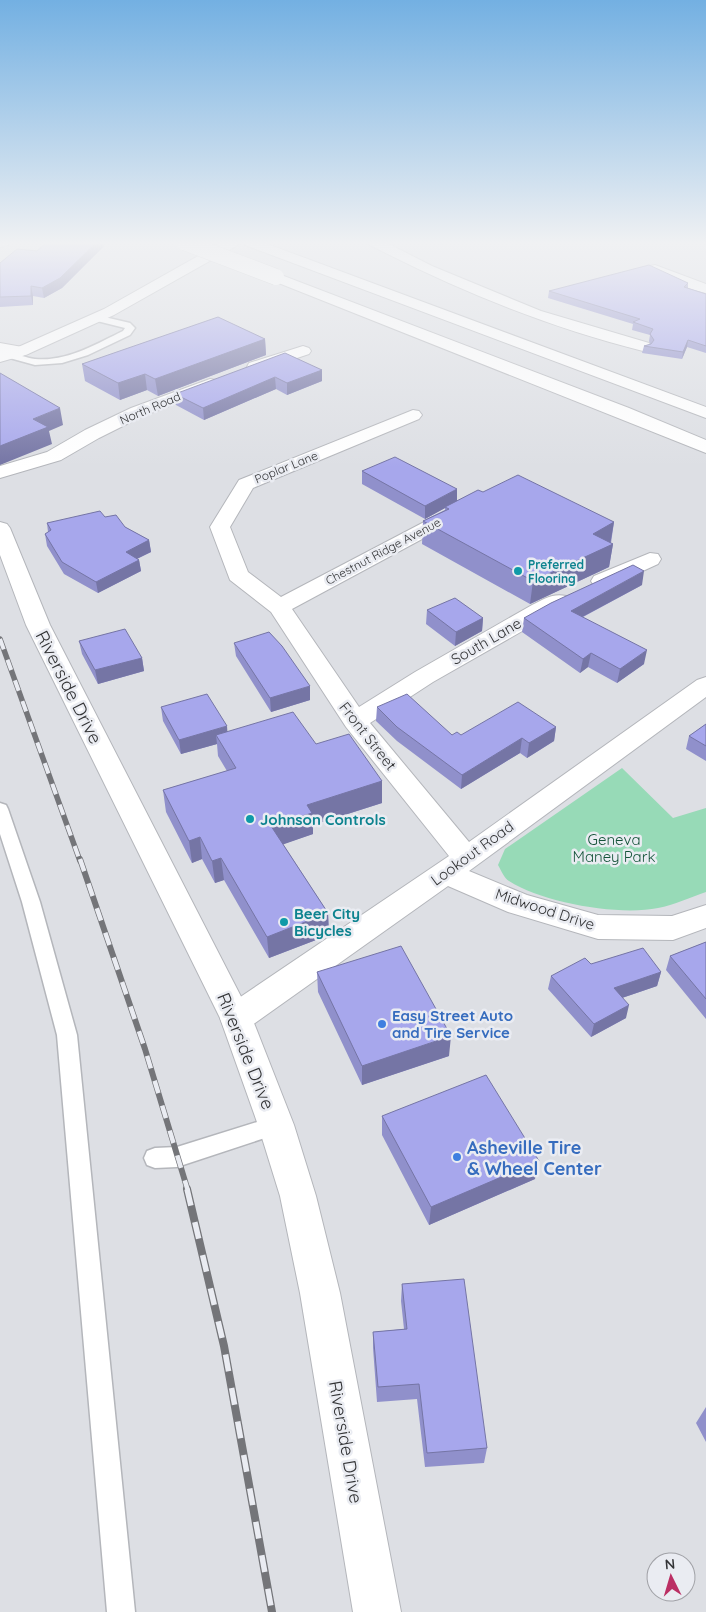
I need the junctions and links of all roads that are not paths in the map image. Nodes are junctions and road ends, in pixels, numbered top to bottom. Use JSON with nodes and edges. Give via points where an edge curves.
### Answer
{"nodes":[{"id":1,"x":380,"y":317,"type":"edge"},
{"id":2,"x":452,"y":317,"type":"edge"},
{"id":3,"x":547,"y":317,"type":"edge"},
{"id":4,"x":96,"y":318,"type":"joint"},
{"id":5,"x":643,"y":346,"type":"edge"},
{"id":6,"x":303,"y":352,"type":"dead end"},
{"id":7,"x":8,"y":353,"type":"edge"},
{"id":8,"x":240,"y":373,"type":"edge"},
{"id":9,"x":223,"y":379,"type":"edge"},
{"id":10,"x":706,"y":413,"type":"edge"},
{"id":11,"x":413,"y":415,"type":"dead end"},
{"id":12,"x":706,"y":447,"type":"edge"},
{"id":13,"x":0,"y":472,"type":"edge"},
{"id":14,"x":471,"y":504,"type":"edge"},
{"id":15,"x":0,"y":528,"type":"edge"},
{"id":16,"x":650,"y":559,"type":"dead end"},
{"id":17,"x":279,"y":608,"type":"junction"},
{"id":18,"x":706,"y":685,"type":"edge"},
{"id":19,"x":355,"y":721,"type":"junction"},
{"id":20,"x":0,"y":809,"type":"edge"},
{"id":21,"x":456,"y":865,"type":"junction"},
{"id":22,"x":706,"y":916,"type":"edge"},
{"id":23,"x":236,"y":1018,"type":"junction"},
{"id":24,"x":276,"y":1124,"type":"junction"},
{"id":25,"x":155,"y":1158,"type":"dead end"},
{"id":26,"x":121,"y":1612,"type":"edge"},
{"id":27,"x":377,"y":1612,"type":"edge"}],
"edges":[{"from":1,"to":12,"type":"main road","bridge":true},
{"from":2,"to":10,"type":"main road"},
{"from":3,"to":5,"type":"main road"},
{"from":4,"to":7,"type":"main road"},
{"from":4,"to":7,"type":"lane","via":[[130,328],[127,333],[70,359],[56,362],[39,362]]},
{"from":6,"to":8,"type":"main road"},
{"from":9,"to":13,"type":"main road","name":"North Road","via":[[137,412],[54,456]]},
{"from":11,"to":17,"type":"main road","name":"Poplar Lane","via":[[246,484],[220,527],[238,575]]},
{"from":14,"to":17,"type":"main road","name":"Chestnut Ridge Avenue"},
{"from":15,"to":23,"type":"main road","name":"Riverside Drive","via":[[38,625]]},
{"from":16,"to":19,"type":"main road","name":"South Lane","via":[[540,610]]},
{"from":17,"to":19,"type":"main road","name":"Front Street"},
{"from":18,"to":21,"type":"main road","name":"Lookout Road"},
{"from":19,"to":21,"type":"main road","name":"Front Street"},
{"from":20,"to":26,"type":"lane","via":[[31,902],[67,1035]]},
{"from":21,"to":22,"type":"main road","name":"Midwood Drive","via":[[519,904],[598,927],[673,928]]},
{"from":21,"to":23,"type":"main road","name":"Lookout Road"},
{"from":23,"to":24,"type":"main road","name":"Riverside Drive"},
{"from":24,"to":25,"type":"lane","via":[[177,1157]]},
{"from":24,"to":27,"type":"main road","name":"Riverside Drive","via":[[298,1196],[320,1294]]}]}
